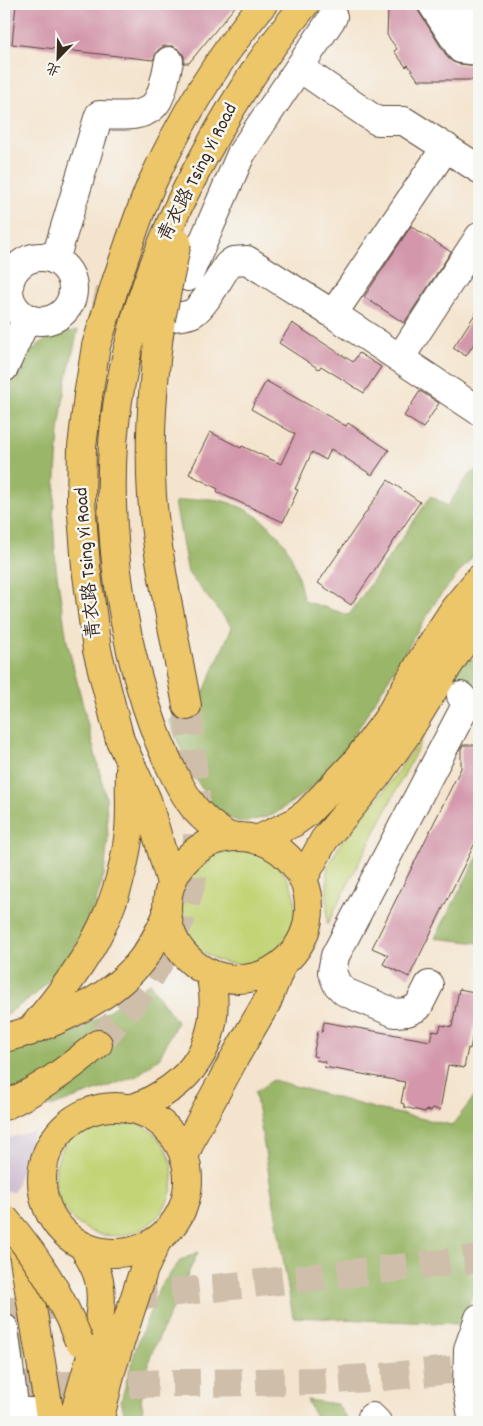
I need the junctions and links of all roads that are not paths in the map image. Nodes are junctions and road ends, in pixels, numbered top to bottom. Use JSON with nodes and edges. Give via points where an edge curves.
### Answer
{"nodes":[{"id":1,"x":263,"y":4,"type":"edge"},
{"id":2,"x":305,"y":4,"type":"edge"},
{"id":3,"x":432,"y":4,"type":"edge"},
{"id":4,"x":457,"y":4,"type":"edge"},
{"id":5,"x":333,"y":17,"type":"dead end"},
{"id":6,"x":479,"y":38,"type":"edge"},
{"id":7,"x":479,"y":51,"type":"edge"},
{"id":8,"x":169,"y":61,"type":"dead end"},
{"id":9,"x":300,"y":66,"type":"junction"},
{"id":10,"x":446,"y":147,"type":"junction"},
{"id":11,"x":479,"y":169,"type":"edge"},
{"id":12,"x":192,"y":177,"type":"junction"},
{"id":13,"x":479,"y":238,"type":"edge"},
{"id":14,"x":55,"y":260,"type":"junction"},
{"id":15,"x":188,"y":277,"type":"dead end"},
{"id":16,"x":333,"y":314,"type":"junction"},
{"id":17,"x":174,"y":317,"type":"tunnel mouth"},
{"id":18,"x":27,"y":318,"type":"junction"},
{"id":19,"x":400,"y":358,"type":"junction"},
{"id":20,"x":4,"y":368,"type":"edge"},
{"id":21,"x":479,"y":411,"type":"edge"},
{"id":22,"x":479,"y":579,"type":"edge"},
{"id":23,"x":479,"y":619,"type":"edge"},
{"id":24,"x":434,"y":688,"type":"junction"},
{"id":25,"x":470,"y":696,"type":"edge"},
{"id":26,"x":187,"y":706,"type":"tunnel mouth"},
{"id":27,"x":130,"y":766,"type":"junction"},
{"id":28,"x":229,"y":837,"type":"junction"},
{"id":29,"x":257,"y":840,"type":"junction"},
{"id":30,"x":303,"y":878,"type":"junction"},
{"id":31,"x":171,"y":883,"type":"junction"},
{"id":32,"x":167,"y":915,"type":"junction"},
{"id":33,"x":282,"y":964,"type":"junction"},
{"id":34,"x":210,"y":973,"type":"junction"},
{"id":35,"x":429,"y":985,"type":"dead end"},
{"id":36,"x":16,"y":1035,"type":"edge"},
{"id":37,"x":98,"y":1044,"type":"tunnel mouth"},
{"id":38,"x":4,"y":1106,"type":"edge"},
{"id":39,"x":130,"y":1109,"type":"junction"},
{"id":40,"x":184,"y":1157,"type":"junction"},
{"id":41,"x":4,"y":1217,"type":"edge"},
{"id":42,"x":4,"y":1223,"type":"edge"},
{"id":43,"x":61,"y":1230,"type":"junction"},
{"id":44,"x":157,"y":1240,"type":"junction"},
{"id":45,"x":83,"y":1246,"type":"junction"},
{"id":46,"x":479,"y":1318,"type":"edge"},
{"id":47,"x":4,"y":1328,"type":"edge"},
{"id":48,"x":79,"y":1341,"type":"dead end"},
{"id":49,"x":57,"y":1419,"type":"edge"},
{"id":50,"x":99,"y":1422,"type":"edge"},
{"id":51,"x":473,"y":1422,"type":"edge"}],
"edges":[{"from":1,"to":27,"type":"main road","name":"青衣路 Tsing Yi Road","bridge":true,"via":[[195,101],[150,187],[96,346],[84,421],[82,532],[97,650],[120,740]]},
{"from":2,"to":12,"type":"main road","name":"青衣路 Tsing Yi Road","via":[[240,92]]},
{"from":3,"to":7,"type":"street","via":[[461,48]]},
{"from":4,"to":6,"type":"street"},
{"from":5,"to":9,"type":"street"},
{"from":8,"to":14,"type":"street","via":[[158,100],[149,109],[134,115],[99,115]]},
{"from":9,"to":10,"type":"street","via":[[377,121],[404,121]]},
{"from":9,"to":15,"type":"street","via":[[241,154]]},
{"from":10,"to":11,"type":"street"},
{"from":10,"to":16,"type":"street"},
{"from":12,"to":26,"type":"main road","bridge":true,"via":[[161,319],[151,431],[152,479],[164,583]]},
{"from":12,"to":28,"type":"main road","name":"青衣路 Tsing Yi Road","bridge":true,"via":[[149,277],[129,342],[113,443],[116,564],[141,691],[172,772],[190,803],[207,822]]},
{"from":13,"to":19,"type":"street"},
{"from":14,"to":18,"type":"street","via":[[33,257],[22,262],[9,280],[11,302]]},
{"from":14,"to":18,"type":"street","via":[[66,269],[83,298],[50,320]]},
{"from":16,"to":17,"type":"street","via":[[253,263],[240,260],[228,265],[194,312]]},
{"from":16,"to":19,"type":"street"},
{"from":18,"to":20,"type":"street"},
{"from":19,"to":21,"type":"street"},
{"from":22,"to":29,"type":"main road","via":[[455,608],[386,721],[355,763],[293,824]]},
{"from":23,"to":24,"type":"main road"},
{"from":24,"to":25,"type":"street","via":[[452,696]]},
{"from":24,"to":30,"type":"main road","via":[[376,777],[324,840]]},
{"from":25,"to":35,"type":"street","via":[[464,700],[465,707],[335,956],[332,972],[345,992],[394,1013],[418,1007]]},
{"from":27,"to":31,"type":"main road","name":"青衣路 Tsing Yi Road","via":[[147,800]]},
{"from":27,"to":36,"type":"main road","via":[[127,846],[111,909],[98,938],[47,1011]]},
{"from":28,"to":29,"type":"main road"},
{"from":28,"to":31,"type":"main road","via":[[210,842],[193,852],[179,867]]},
{"from":29,"to":30,"type":"main road","via":[[285,855]]},
{"from":30,"to":33,"type":"main road","via":[[310,903],[306,931],[300,944]]},
{"from":31,"to":32,"type":"main road"},
{"from":32,"to":34,"type":"main road","via":[[175,942],[196,965]]},
{"from":32,"to":36,"type":"main road","via":[[149,949],[122,980],[76,1011]]},
{"from":33,"to":34,"type":"main road","via":[[266,974],[248,979],[228,979]]},
{"from":33,"to":40,"type":"main road","via":[[267,1002],[194,1133]]},
{"from":34,"to":39,"type":"main road","via":[[215,1010],[206,1047],[184,1078],[155,1098]]},
{"from":37,"to":38,"type":"main road","via":[[34,1092]]},
{"from":39,"to":40,"type":"main road","via":[[165,1127]]},
{"from":39,"to":43,"type":"main road","via":[[111,1107],[74,1119],[48,1148],[41,1180],[44,1200]]},
{"from":40,"to":44,"type":"main road","via":[[188,1176],[186,1196],[172,1226]]},
{"from":41,"to":43,"type":"main road"},
{"from":41,"to":48,"type":"main road","bridge":true,"via":[[39,1263]]},
{"from":42,"to":49,"type":"main road","via":[[22,1247]]},
{"from":43,"to":45,"type":"main road"},
{"from":44,"to":45,"type":"main road","via":[[125,1252],[96,1251]]},
{"from":44,"to":50,"type":"main road","via":[[144,1269],[111,1371]]},
{"from":45,"to":49,"type":"main road","via":[[95,1267],[102,1297],[97,1331],[76,1401]]},
{"from":46,"to":51,"type":"street","via":[[468,1349],[467,1388]]},
{"from":47,"to":49,"type":"street","via":[[15,1412]]}]}
